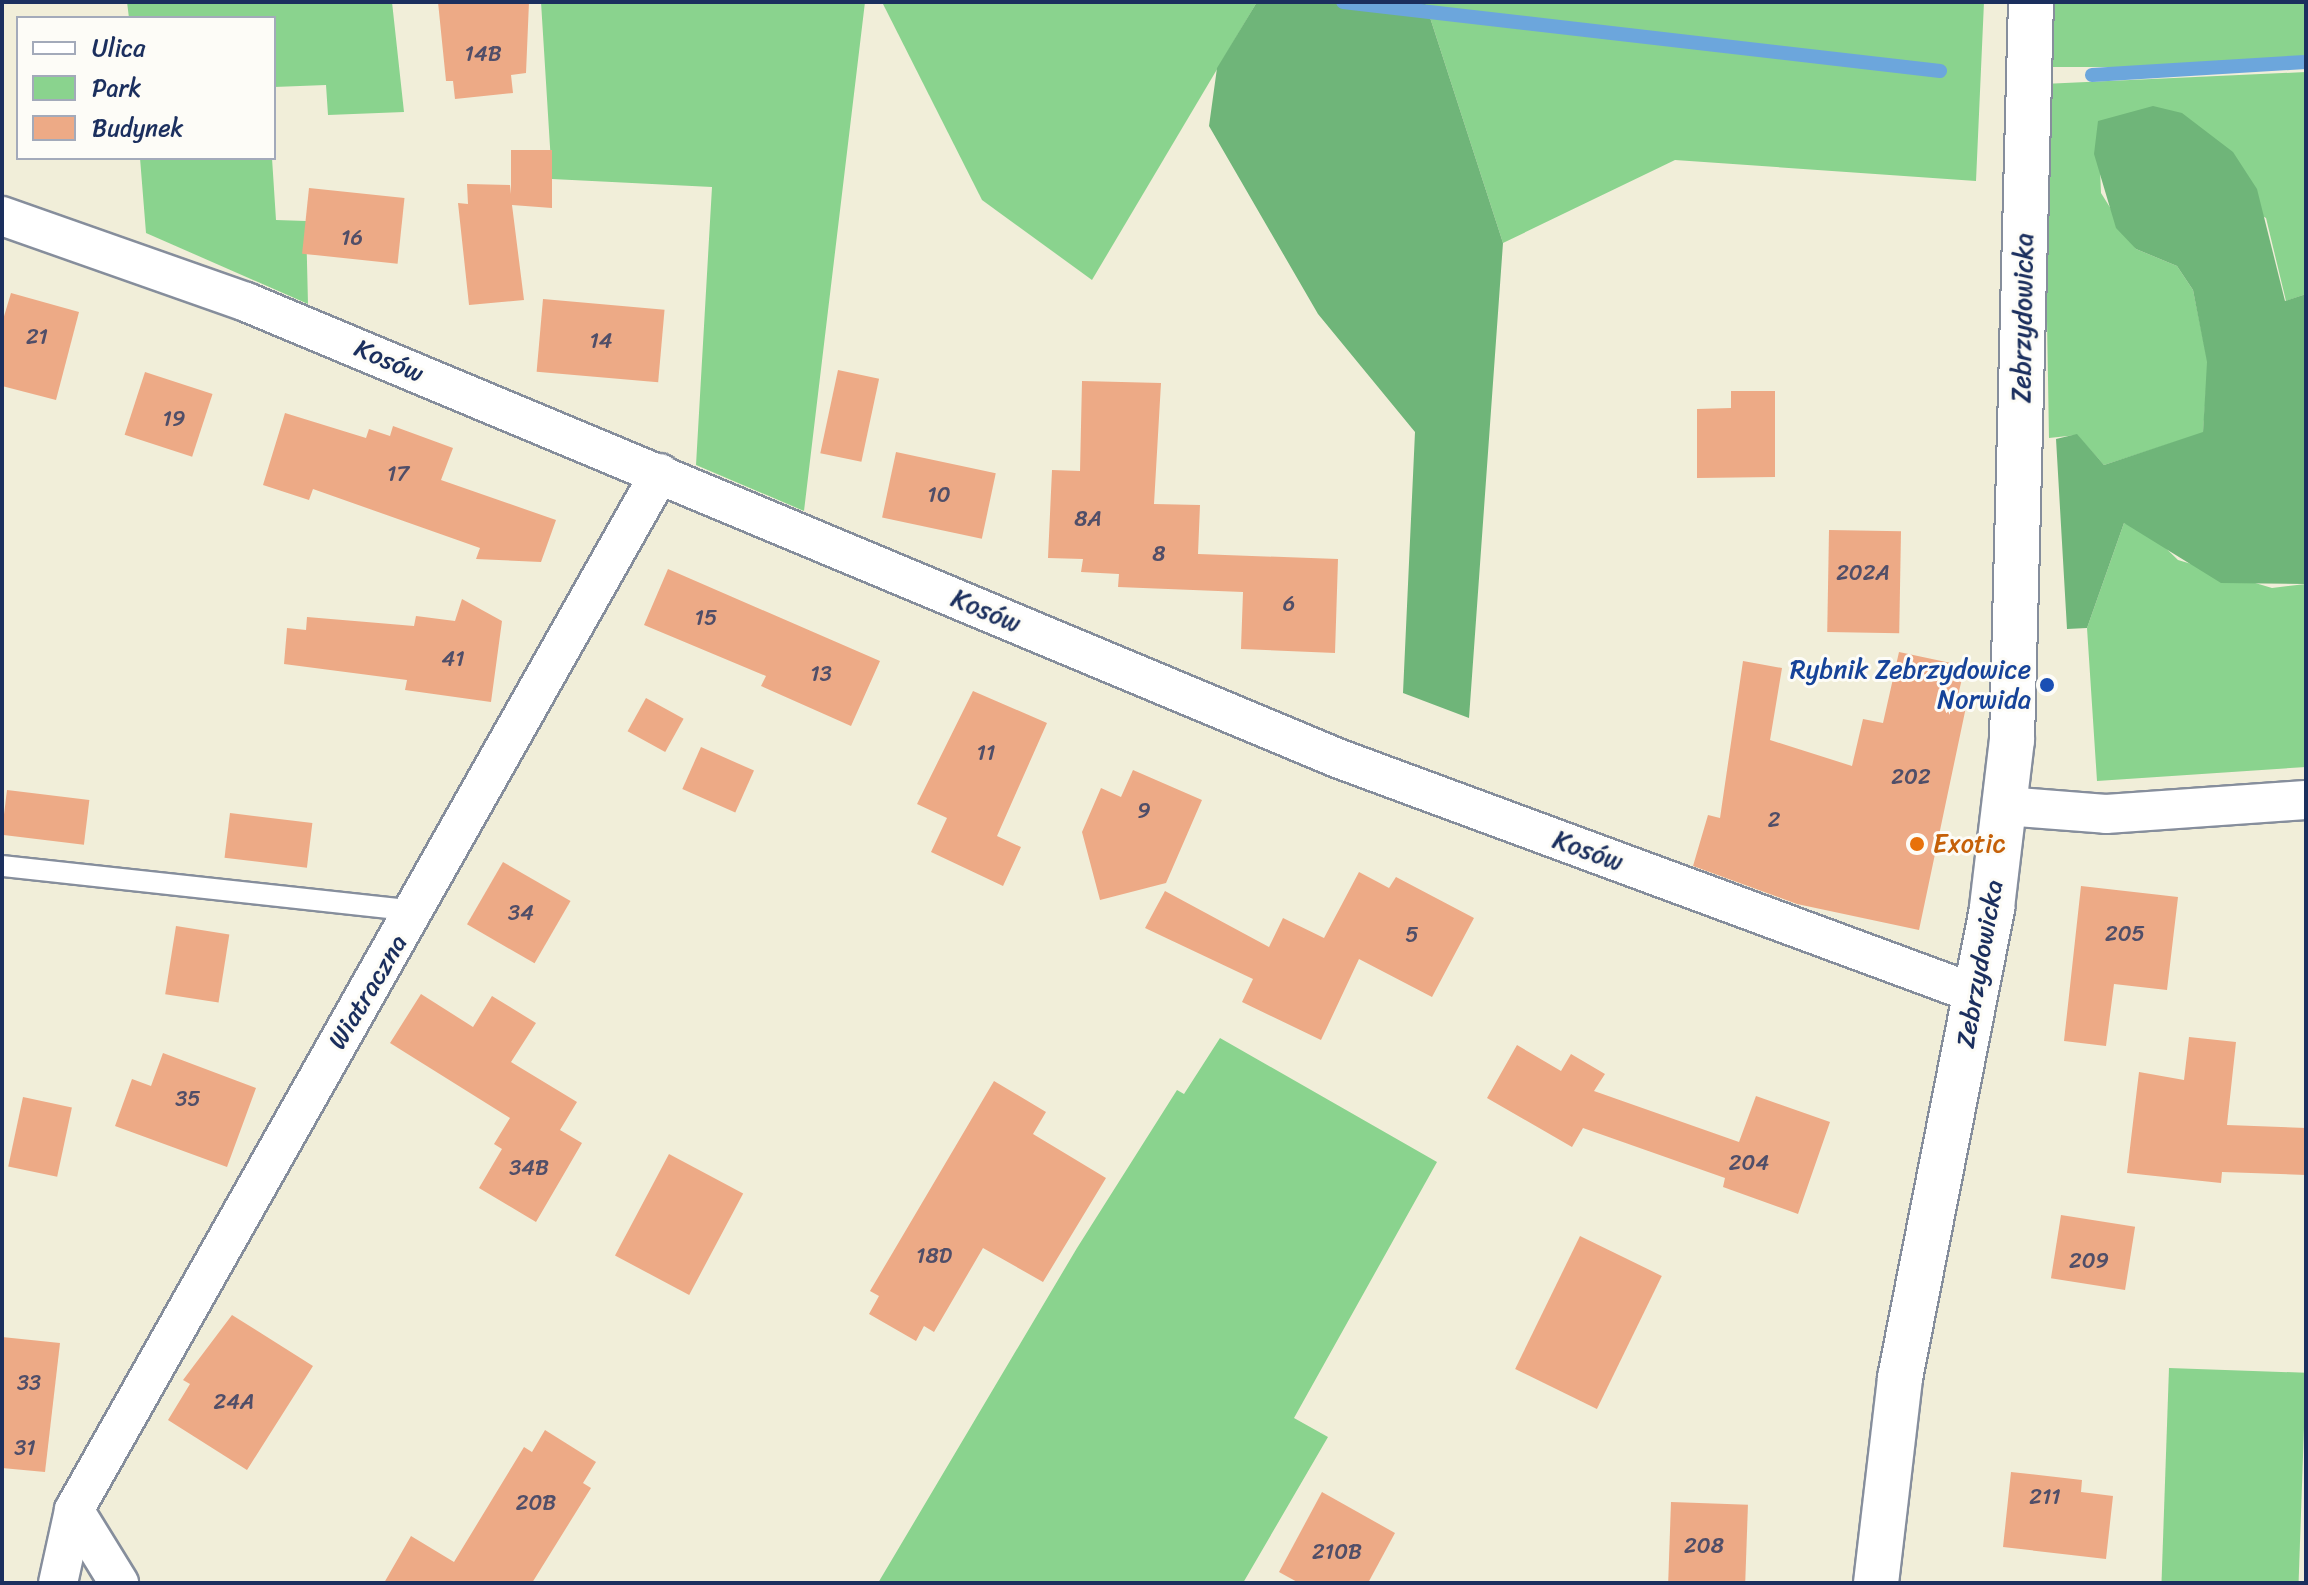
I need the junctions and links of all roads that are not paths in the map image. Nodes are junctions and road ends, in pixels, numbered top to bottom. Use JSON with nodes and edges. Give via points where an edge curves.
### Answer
{"nodes":[{"id":1,"x":2031,"y":2,"type":"edge"},
{"id":2,"x":2,"y":216,"type":"edge"},
{"id":3,"x":660,"y":473,"type":"junction"},
{"id":4,"x":2306,"y":800,"type":"edge"},
{"id":5,"x":2005,"y":806,"type":"junction"},
{"id":6,"x":2,"y":866,"type":"edge"},
{"id":7,"x":416,"y":911,"type":"junction"},
{"id":8,"x":1976,"y":994,"type":"junction"},
{"id":9,"x":74,"y":1510,"type":"junction"},
{"id":10,"x":58,"y":1583,"type":"edge"},
{"id":11,"x":119,"y":1583,"type":"edge"},
{"id":12,"x":1876,"y":1583,"type":"edge"}],
"edges":[{"from":1,"to":5,"type":"street","name":"Zebrzydowicka","via":[[2020,585]]},
{"from":2,"to":3,"type":"street","name":"Kosów","via":[[246,302]]},
{"from":3,"to":7,"type":"street","name":"Wiatraczna"},
{"from":3,"to":8,"type":"street","name":"Kosów","via":[[1337,758]]},
{"from":4,"to":5,"type":"street","via":[[2106,814]]},
{"from":5,"to":8,"type":"street","name":"Zebrzydowicka"},
{"from":6,"to":7,"type":"lane"},
{"from":7,"to":9,"type":"street","name":"Wiatraczna"},
{"from":8,"to":12,"type":"street","name":"Zebrzydowicka","via":[[1900,1378]]},
{"from":9,"to":10,"type":"street","name":"Wiatraczna"},
{"from":9,"to":11,"type":"street"}]}
